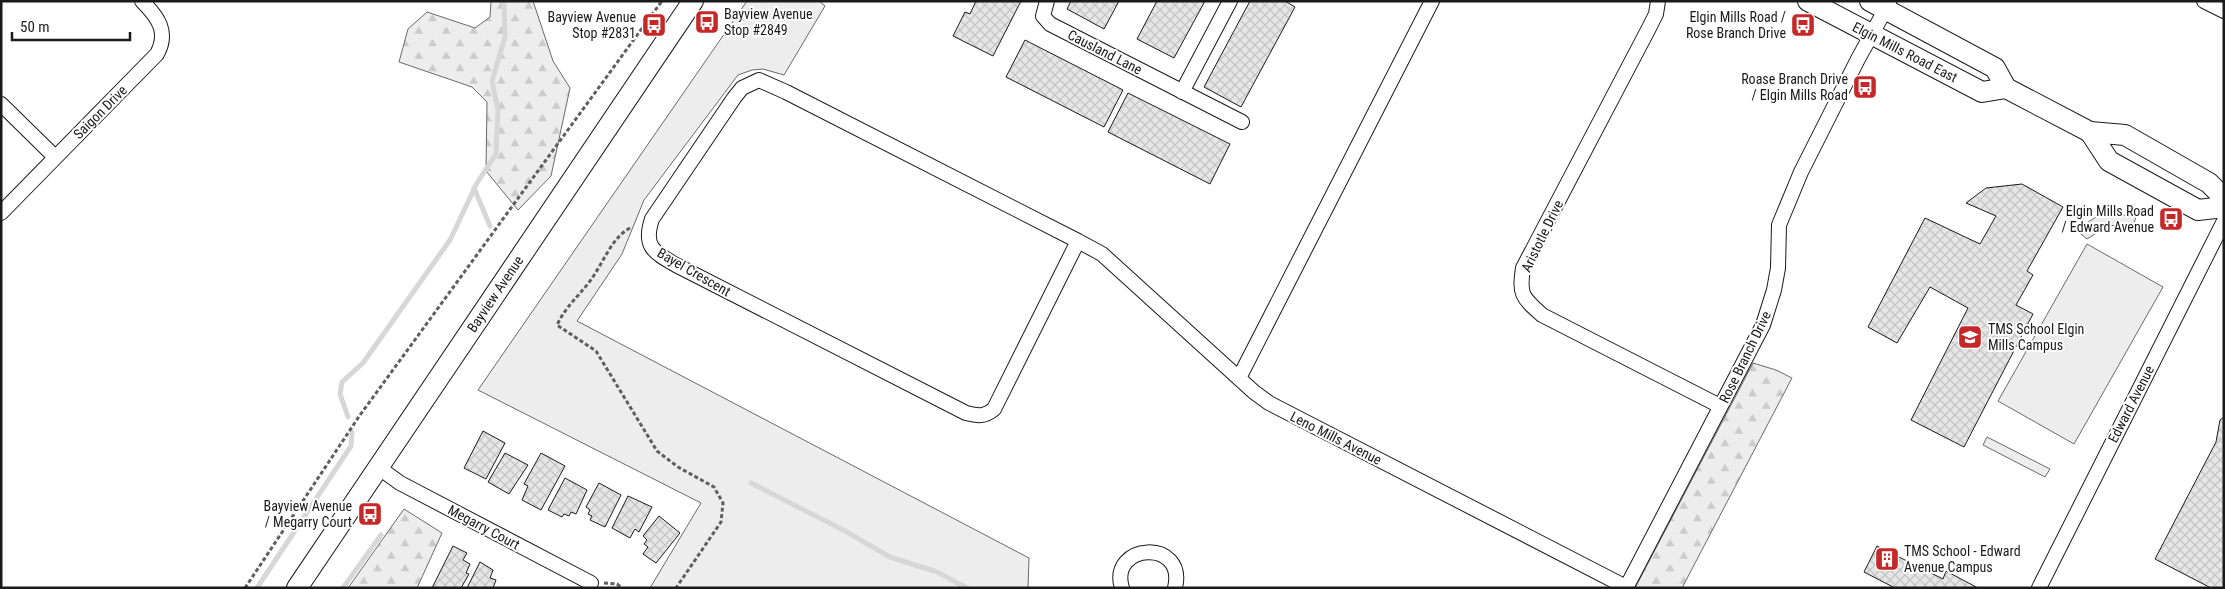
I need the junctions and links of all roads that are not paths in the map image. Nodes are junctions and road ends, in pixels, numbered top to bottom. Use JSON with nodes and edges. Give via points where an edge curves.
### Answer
{"nodes":[{"id":1,"x":142,"y":1,"type":"edge"},
{"id":2,"x":693,"y":1,"type":"edge"},
{"id":3,"x":1047,"y":1,"type":"edge"},
{"id":4,"x":1230,"y":1,"type":"edge"},
{"id":5,"x":1432,"y":1,"type":"edge"},
{"id":6,"x":1658,"y":1,"type":"edge"},
{"id":7,"x":1808,"y":1,"type":"edge"},
{"id":8,"x":2204,"y":1,"type":"edge"},
{"id":9,"x":1882,"y":4,"type":"edge"},
{"id":10,"x":2224,"y":11,"type":"edge"},
{"id":11,"x":1872,"y":35,"type":"junction"},
{"id":12,"x":2006,"y":88,"type":"junction"},
{"id":13,"x":1182,"y":92,"type":"junction"},
{"id":14,"x":1,"y":104,"type":"edge"},
{"id":15,"x":1242,"y":122,"type":"dead end"},
{"id":16,"x":2090,"y":132,"type":"junction"},
{"id":17,"x":55,"y":157,"type":"junction"},
{"id":18,"x":2224,"y":198,"type":"edge"},
{"id":19,"x":2224,"y":207,"type":"edge"},
{"id":20,"x":1,"y":213,"type":"edge"},
{"id":21,"x":2224,"y":221,"type":"edge"},
{"id":22,"x":1078,"y":241,"type":"junction"},
{"id":23,"x":1239,"y":378,"type":"junction"},
{"id":24,"x":1720,"y":406,"type":"junction"},
{"id":25,"x":378,"y":467,"type":"junction"},
{"id":26,"x":591,"y":583,"type":"road end"},
{"id":27,"x":297,"y":588,"type":"edge"},
{"id":28,"x":1122,"y":588,"type":"edge"},
{"id":29,"x":1175,"y":588,"type":"edge"},
{"id":30,"x":1626,"y":588,"type":"edge"},
{"id":31,"x":2039,"y":588,"type":"edge"}],
"edges":[{"from":1,"to":17,"type":"street","name":"Saigon Drive","via":[[156,15],[161,26],[162,40],[157,54]]},
{"from":2,"to":25,"type":"main road","name":"Bayview Avenue"},
{"from":3,"to":13,"type":"street","name":"Causland Lane","via":[[1043,16],[1050,24]]},
{"from":4,"to":13,"type":"street"},
{"from":5,"to":23,"type":"street"},
{"from":6,"to":24,"type":"street","name":"Aristotle Drive","via":[[1649,28],[1523,268],[1520,288],[1527,302],[1542,315]]},
{"from":7,"to":11,"type":"main road","name":"Elgin Mills Road East"},
{"from":8,"to":10,"type":"street"},
{"from":9,"to":11,"type":"street","name":"Rose Branch Drive"},
{"from":9,"to":12,"type":"main road","name":"Elgin Mills Road East","via":[[1995,68]]},
{"from":11,"to":12,"type":"main road","name":"Elgin Mills Road East","via":[[1982,92]]},
{"from":11,"to":24,"type":"street","name":"Rose Branch Drive","via":[[1801,172],[1782,216],[1778,268],[1769,310]]},
{"from":12,"to":16,"type":"main road"},
{"from":13,"to":15,"type":"street","name":"Causland Lane"},
{"from":14,"to":17,"type":"street"},
{"from":16,"to":18,"type":"main road","via":[[2125,135],[2209,183]]},
{"from":16,"to":19,"type":"main road","via":[[2109,161],[2198,210]]},
{"from":17,"to":20,"type":"street","name":"Saigon Drive"},
{"from":21,"to":31,"type":"street","name":"Edward Avenue"},
{"from":22,"to":22,"type":"street","name":"Bayel Crescent","via":[[759,80],[742,88],[734,98],[652,219],[647,232],[650,246],[667,260],[966,413],[978,416],[994,409]]},
{"from":22,"to":23,"type":"street","name":"Leno Mills Avenue","via":[[1102,254],[1121,270]]},
{"from":23,"to":30,"type":"street","name":"Leno Mills Avenue","via":[[1284,412]]},
{"from":24,"to":30,"type":"street","name":"Rose Branch Drive"},
{"from":25,"to":26,"type":"street","name":"Megarry Court","via":[[400,483]]},
{"from":25,"to":27,"type":"main road","name":"Bayview Avenue"},
{"from":28,"to":29,"type":"street","via":[[1124,566],[1130,558],[1147,551],[1165,556],[1172,563]]}]}
